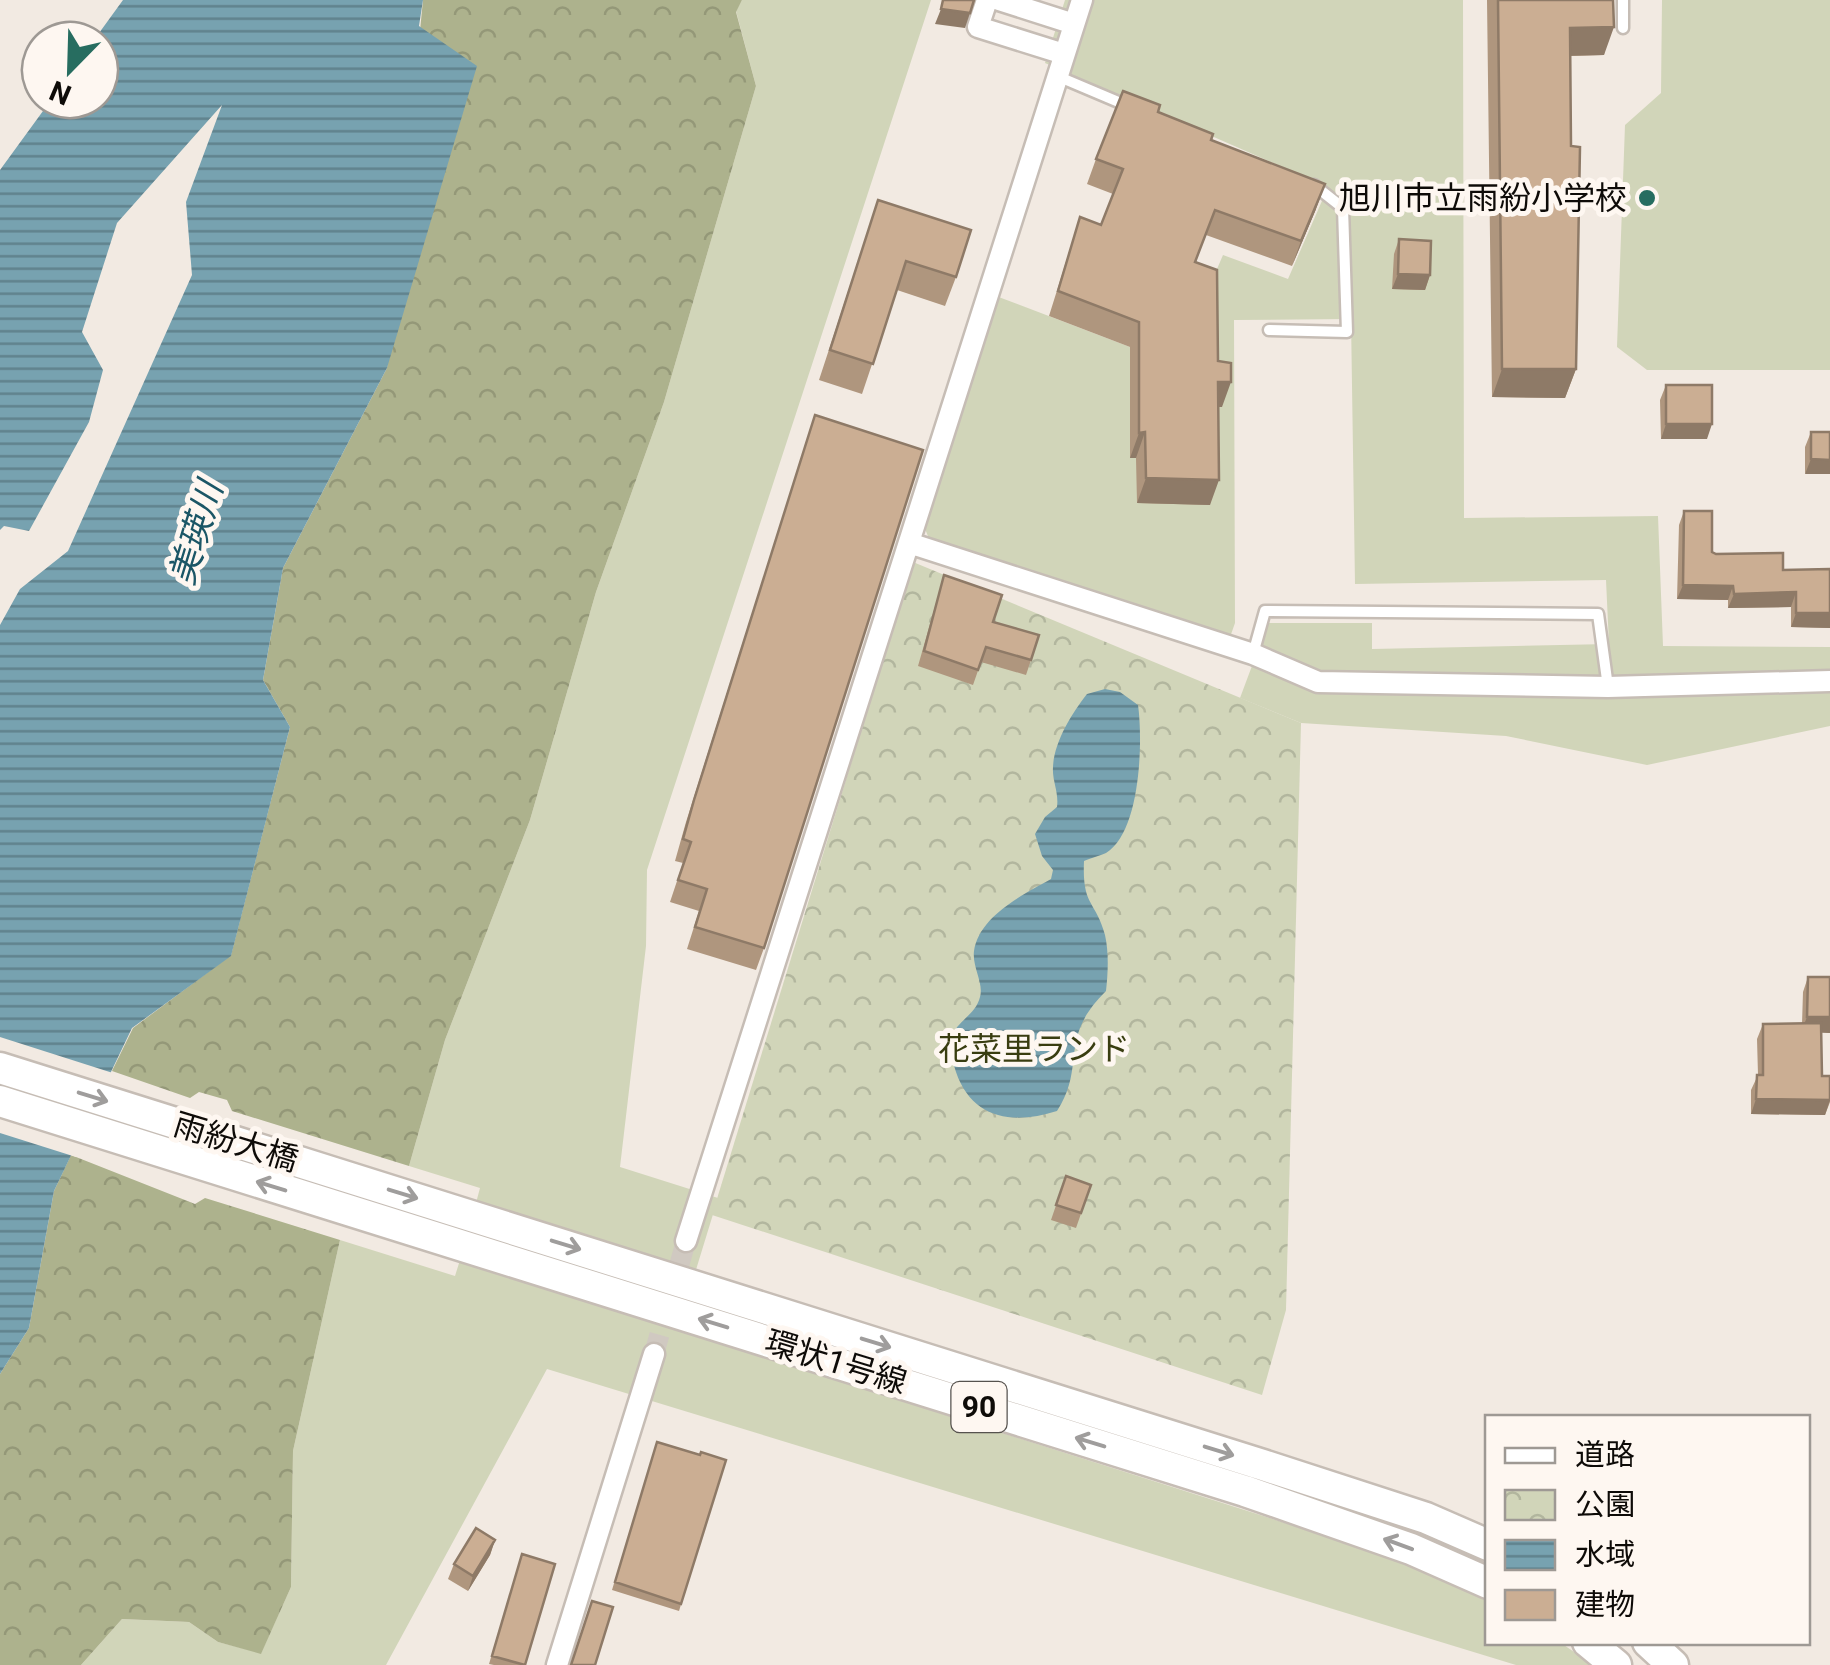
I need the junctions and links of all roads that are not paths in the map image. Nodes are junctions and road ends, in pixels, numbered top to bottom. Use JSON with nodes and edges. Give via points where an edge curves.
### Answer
{"nodes":[{"id":1,"x":987,"y":0,"type":"edge"},
{"id":2,"x":1082,"y":0,"type":"edge"},
{"id":3,"x":1622,"y":0,"type":"edge"},
{"id":4,"x":1010,"y":2,"type":"edge"},
{"id":5,"x":1074,"y":24,"type":"junction"},
{"id":6,"x":1623,"y":28,"type":"dead end"},
{"id":7,"x":1006,"y":36,"type":"junction"},
{"id":8,"x":1064,"y":54,"type":"junction"},
{"id":9,"x":1057,"y":76,"type":"junction"},
{"id":10,"x":1150,"y":116,"type":"edge"},
{"id":11,"x":1307,"y":182,"type":"edge"},
{"id":12,"x":1269,"y":330,"type":"dead end"},
{"id":13,"x":909,"y":543,"type":"junction"},
{"id":14,"x":1254,"y":654,"type":"junction"},
{"id":15,"x":1830,"y":681,"type":"edge"},
{"id":16,"x":1608,"y":687,"type":"junction"},
{"id":17,"x":0,"y":1068,"type":"edge"},
{"id":18,"x":0,"y":1101,"type":"edge"},
{"id":19,"x":469,"y":1231,"type":"junction"},
{"id":20,"x":686,"y":1241,"type":"tunnel mouth"},
{"id":21,"x":654,"y":1354,"type":"tunnel mouth"},
{"id":22,"x":1485,"y":1544,"type":"edge"},
{"id":23,"x":1485,"y":1582,"type":"edge"},
{"id":24,"x":1592,"y":1645,"type":"edge"},
{"id":25,"x":1651,"y":1645,"type":"edge"},
{"id":26,"x":557,"y":1665,"type":"edge"},
{"id":27,"x":1616,"y":1665,"type":"edge"},
{"id":28,"x":1673,"y":1665,"type":"edge"}],
"edges":[{"from":1,"to":7,"type":"street","via":[[978,27]]},
{"from":2,"to":5,"type":"street"},
{"from":3,"to":6,"type":"lane"},
{"from":4,"to":5,"type":"street"},
{"from":4,"to":7,"type":"street"},
{"from":5,"to":8,"type":"street"},
{"from":7,"to":8,"type":"street"},
{"from":8,"to":9,"type":"street"},
{"from":9,"to":10,"type":"lane"},
{"from":9,"to":13,"type":"street"},
{"from":11,"to":12,"type":"lane","via":[[1343,208],[1347,332]]},
{"from":13,"to":14,"type":"street"},
{"from":13,"to":20,"type":"street"},
{"from":14,"to":16,"type":"street","via":[[1318,682]]},
{"from":14,"to":16,"type":"lane","via":[[1265,611],[1598,614]]},
{"from":15,"to":16,"type":"street"},
{"from":17,"to":19,"type":"main road","name":"雨紛大橋","number":"90","one_way":true},
{"from":19,"to":18,"type":"main road","name":"雨紛大橋","number":"90","one_way":true},
{"from":19,"to":22,"type":"main road","name":"環状1号線","number":"90","one_way":true,"via":[[1426,1518]]},
{"from":23,"to":19,"type":"main road","name":"環状1号線","number":"90","one_way":true,"via":[[1245,1491]]},
{"from":21,"to":26,"type":"street"},
{"from":24,"to":27,"type":"main road"},
{"from":25,"to":28,"type":"main road"}]}
